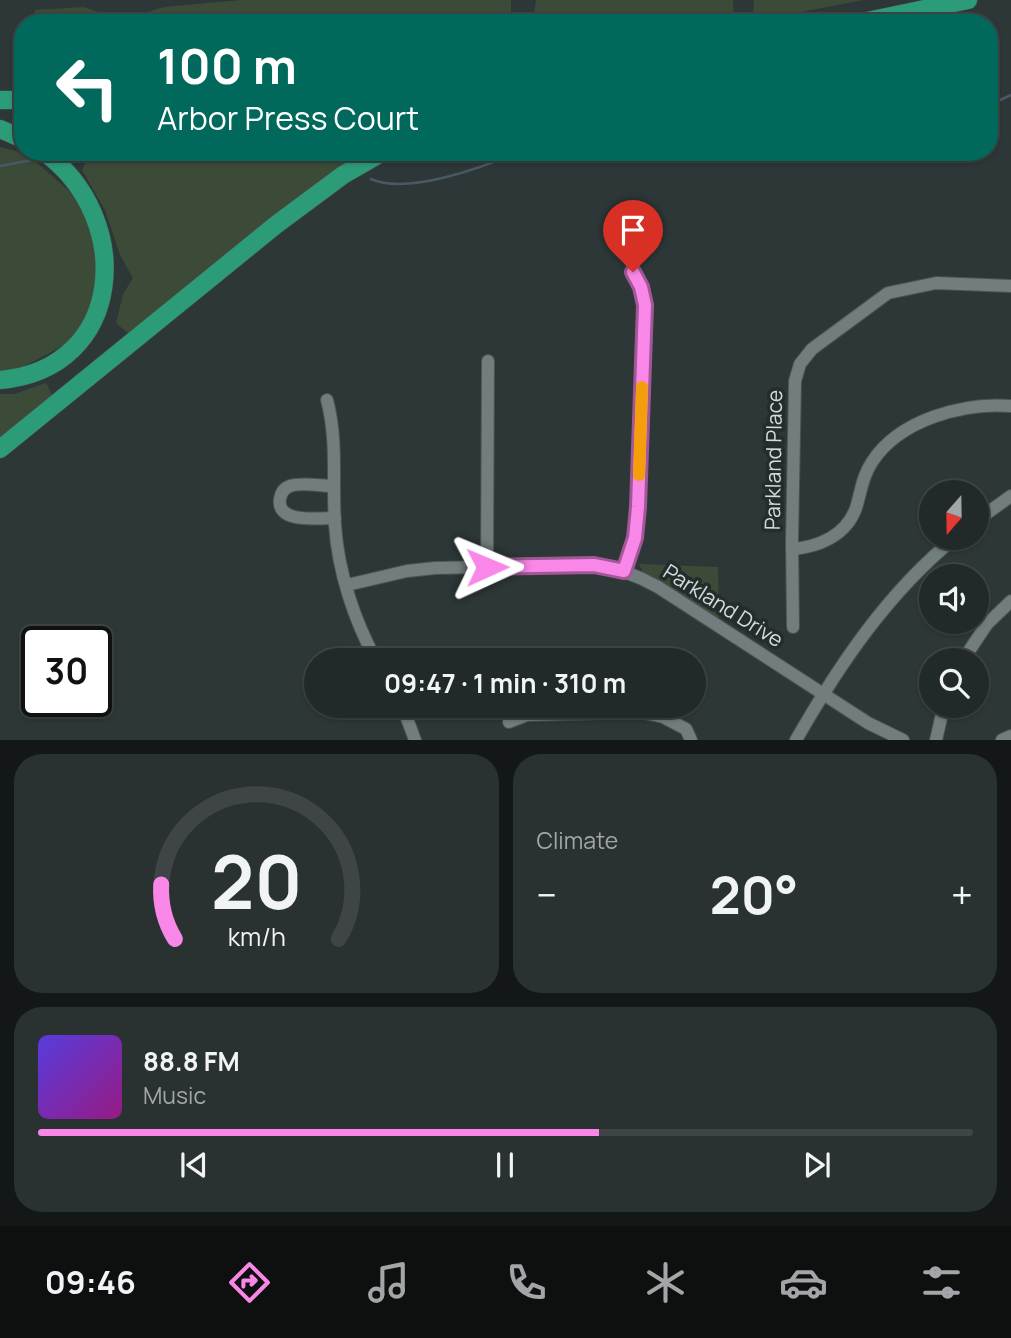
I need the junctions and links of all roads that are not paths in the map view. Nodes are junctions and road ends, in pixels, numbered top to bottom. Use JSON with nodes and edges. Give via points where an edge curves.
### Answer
{"nodes":[{"id":1,"x":968,"y":0,"type":"edge"},
{"id":2,"x":901,"y":14,"type":"edge"},
{"id":3,"x":54,"y":161,"type":"edge"},
{"id":4,"x":367,"y":161,"type":"edge"},
{"id":5,"x":633,"y":272,"type":"dead end"},
{"id":6,"x":1011,"y":286,"type":"edge"},
{"id":7,"x":488,"y":361,"type":"dead end"},
{"id":8,"x":0,"y":380,"type":"edge"},
{"id":9,"x":327,"y":400,"type":"dead end"},
{"id":10,"x":1011,"y":405,"type":"edge"},
{"id":11,"x":0,"y":449,"type":"edge"},
{"id":12,"x":334,"y":486,"type":"junction"},
{"id":13,"x":1011,"y":496,"type":"edge"},
{"id":14,"x":989,"y":512,"type":"edge"},
{"id":15,"x":335,"y":519,"type":"junction"},
{"id":16,"x":792,"y":549,"type":"junction"},
{"id":17,"x":941,"y":550,"type":"edge"},
{"id":18,"x":487,"y":567,"type":"junction"},
{"id":19,"x":624,"y":571,"type":"junction"},
{"id":20,"x":347,"y":585,"type":"junction"},
{"id":21,"x":1011,"y":601,"type":"edge"},
{"id":22,"x":793,"y":627,"type":"dead end"},
{"id":23,"x":370,"y":648,"type":"edge"},
{"id":24,"x":971,"y":648,"type":"edge"},
{"id":25,"x":823,"y":693,"type":"junction"},
{"id":26,"x":407,"y":718,"type":"edge"},
{"id":27,"x":941,"y":718,"type":"edge"},
{"id":28,"x":509,"y":722,"type":"dead end"},
{"id":29,"x":1011,"y":736,"type":"edge"},
{"id":30,"x":415,"y":740,"type":"edge"},
{"id":31,"x":691,"y":740,"type":"edge"},
{"id":32,"x":796,"y":740,"type":"edge"},
{"id":33,"x":903,"y":740,"type":"edge"},
{"id":34,"x":936,"y":740,"type":"edge"},
{"id":35,"x":1002,"y":740,"type":"edge"}],
"edges":[{"from":1,"to":2,"type":"highway"},
{"from":3,"to":8,"type":"highway","via":[[80,190],[101,232],[106,264],[102,295],[86,331],[64,355],[39,370]]},
{"from":4,"to":11,"type":"highway","via":[[285,218]]},
{"from":5,"to":19,"type":"street","via":[[644,295],[644,332],[638,507],[635,538]]},
{"from":6,"to":16,"type":"street","name":"Parkland Place","via":[[936,283],[888,293],[804,356],[795,382]]},
{"from":7,"to":18,"type":"street"},
{"from":9,"to":12,"type":"street","via":[[333,422]]},
{"from":10,"to":16,"type":"street","via":[[958,410],[901,433],[872,461],[856,508],[844,526],[824,543]]},
{"from":12,"to":15,"type":"street"},
{"from":12,"to":15,"type":"street","via":[[290,486],[279,502],[293,517]]},
{"from":13,"to":14,"type":"street"},
{"from":15,"to":20,"type":"street"},
{"from":16,"to":22,"type":"street","name":"Parkland Place"},
{"from":17,"to":25,"type":"street","via":[[888,605]]},
{"from":18,"to":19,"type":"street","name":"Parkland Drive","via":[[594,565]]},
{"from":18,"to":20,"type":"street","name":"Parkland Drive","via":[[407,570]]},
{"from":19,"to":25,"type":"street","name":"Parkland Drive","via":[[658,587]]},
{"from":20,"to":23,"type":"street"},
{"from":21,"to":24,"type":"street"},
{"from":25,"to":32,"type":"street"},
{"from":25,"to":33,"type":"street","name":"Parkland Drive"},
{"from":26,"to":30,"type":"street"},
{"from":27,"to":34,"type":"street"},
{"from":28,"to":31,"type":"street","via":[[527,715],[639,712],[686,729]]},
{"from":29,"to":35,"type":"street"}]}
